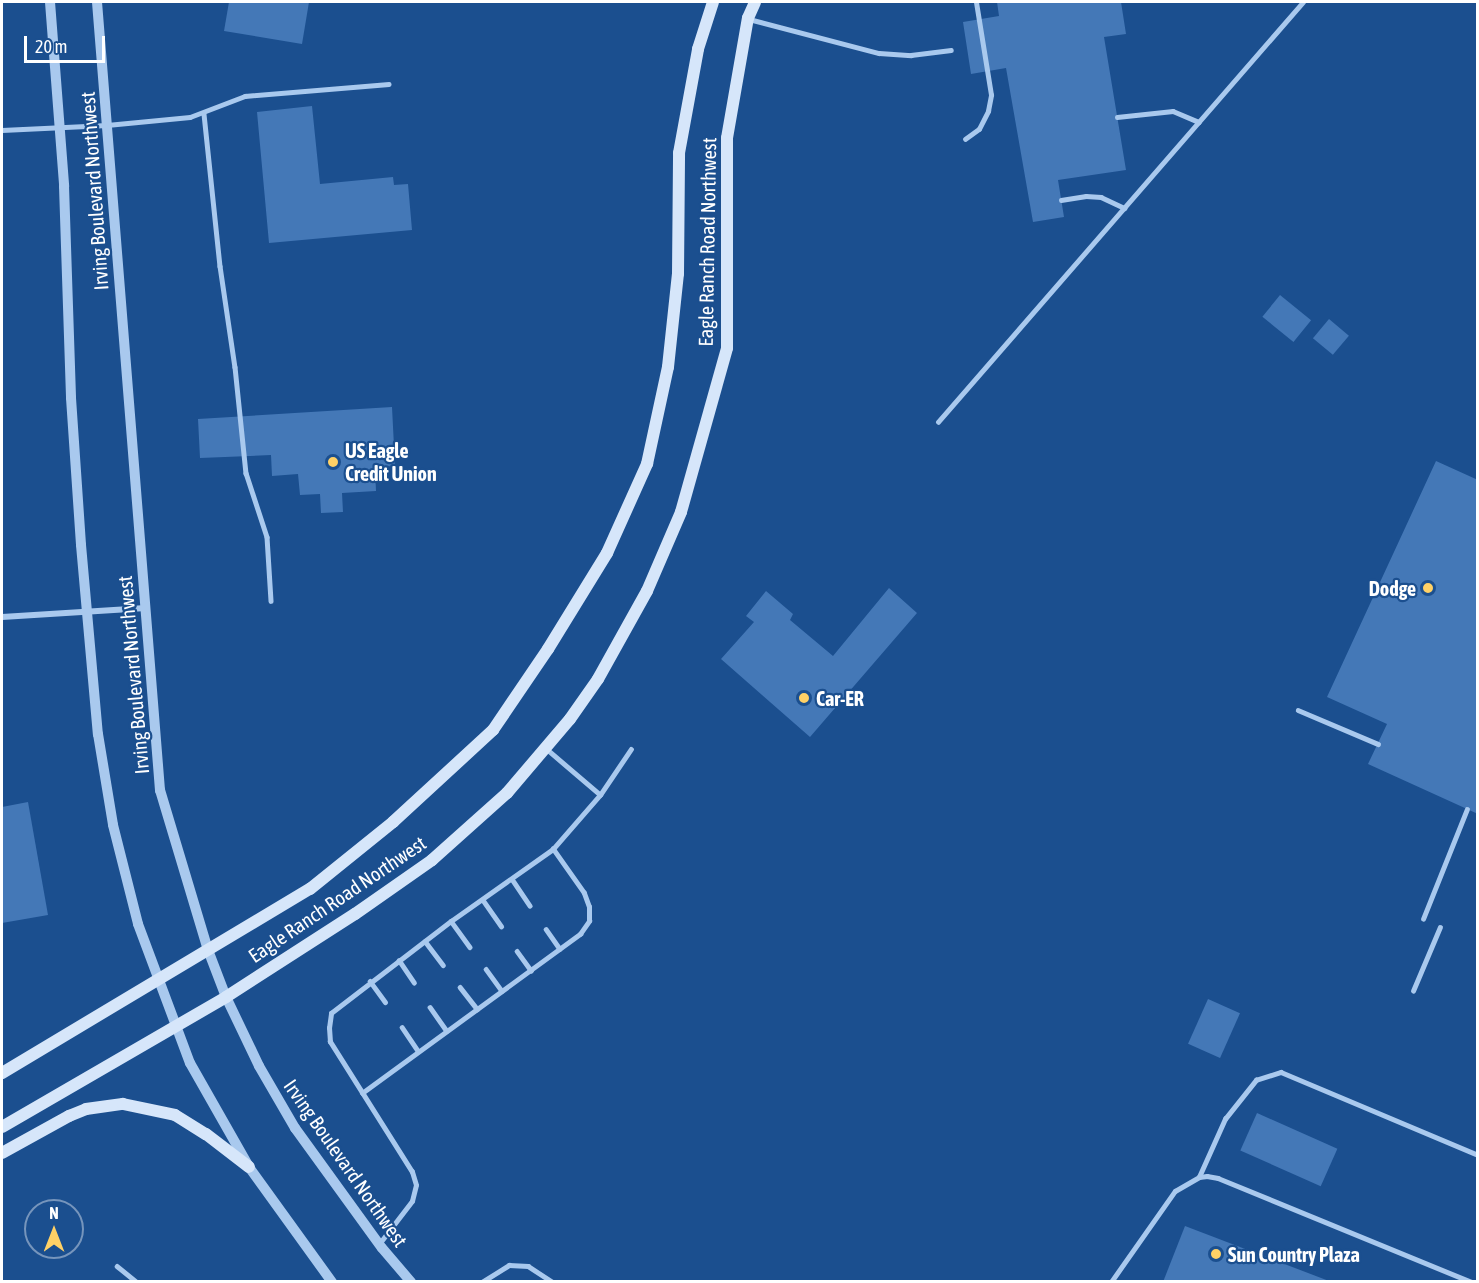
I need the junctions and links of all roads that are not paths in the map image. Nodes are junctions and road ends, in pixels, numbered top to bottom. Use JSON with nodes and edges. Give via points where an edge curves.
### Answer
{"nodes":[{"id":1,"x":51,"y":2,"type":"edge"},
{"id":2,"x":97,"y":2,"type":"edge"},
{"id":3,"x":712,"y":2,"type":"edge"},
{"id":4,"x":755,"y":2,"type":"edge"},
{"id":5,"x":976,"y":2,"type":"edge"},
{"id":6,"x":1303,"y":2,"type":"edge"},
{"id":7,"x":748,"y":18,"type":"junction"},
{"id":8,"x":951,"y":50,"type":"dead end"},
{"id":9,"x":388,"y":84,"type":"dead end"},
{"id":10,"x":204,"y":114,"type":"junction"},
{"id":11,"x":1117,"y":117,"type":"dead end"},
{"id":12,"x":1199,"y":122,"type":"junction"},
{"id":13,"x":60,"y":125,"type":"junction"},
{"id":14,"x":107,"y":125,"type":"junction"},
{"id":15,"x":2,"y":130,"type":"edge"},
{"id":16,"x":965,"y":139,"type":"dead end"},
{"id":17,"x":1061,"y":200,"type":"dead end"},
{"id":18,"x":1125,"y":208,"type":"junction"},
{"id":19,"x":938,"y":423,"type":"dead end"},
{"id":20,"x":271,"y":601,"type":"dead end"},
{"id":21,"x":146,"y":608,"type":"junction"},
{"id":22,"x":86,"y":611,"type":"junction"},
{"id":23,"x":2,"y":617,"type":"edge"},
{"id":24,"x":1298,"y":710,"type":"dead end"},
{"id":25,"x":1378,"y":744,"type":"dead end"},
{"id":26,"x":546,"y":749,"type":"junction"},
{"id":27,"x":631,"y":749,"type":"dead end"},
{"id":28,"x":600,"y":795,"type":"junction"},
{"id":29,"x":1467,"y":809,"type":"dead end"},
{"id":30,"x":553,"y":849,"type":"junction"},
{"id":31,"x":512,"y":879,"type":"junction"},
{"id":32,"x":483,"y":900,"type":"junction"},
{"id":33,"x":530,"y":906,"type":"dead end"},
{"id":34,"x":1423,"y":919,"type":"dead end"},
{"id":35,"x":451,"y":921,"type":"junction"},
{"id":36,"x":501,"y":926,"type":"dead end"},
{"id":37,"x":1440,"y":927,"type":"dead end"},
{"id":38,"x":546,"y":929,"type":"dead end"},
{"id":39,"x":425,"y":941,"type":"junction"},
{"id":40,"x":470,"y":947,"type":"dead end"},
{"id":41,"x":560,"y":949,"type":"junction"},
{"id":42,"x":208,"y":950,"type":"junction"},
{"id":43,"x":517,"y":951,"type":"dead end"},
{"id":44,"x":399,"y":960,"type":"junction"},
{"id":45,"x":443,"y":965,"type":"dead end"},
{"id":46,"x":486,"y":969,"type":"dead end"},
{"id":47,"x":531,"y":970,"type":"junction"},
{"id":48,"x":157,"y":979,"type":"junction"},
{"id":49,"x":370,"y":981,"type":"junction"},
{"id":50,"x":414,"y":982,"type":"dead end"},
{"id":51,"x":460,"y":987,"type":"dead end"},
{"id":52,"x":502,"y":991,"type":"junction"},
{"id":53,"x":1413,"y":991,"type":"dead end"},
{"id":54,"x":226,"y":997,"type":"junction"},
{"id":55,"x":385,"y":1002,"type":"dead end"},
{"id":56,"x":430,"y":1007,"type":"dead end"},
{"id":57,"x":477,"y":1009,"type":"junction"},
{"id":58,"x":174,"y":1025,"type":"junction"},
{"id":59,"x":402,"y":1027,"type":"dead end"},
{"id":60,"x":447,"y":1031,"type":"junction"},
{"id":61,"x":418,"y":1052,"type":"junction"},
{"id":62,"x":2,"y":1073,"type":"edge"},
{"id":63,"x":362,"y":1093,"type":"junction"},
{"id":64,"x":2,"y":1127,"type":"edge"},
{"id":65,"x":2,"y":1153,"type":"edge"},
{"id":66,"x":1478,"y":1155,"type":"edge"},
{"id":67,"x":249,"y":1167,"type":"junction"},
{"id":68,"x":1199,"y":1177,"type":"junction"},
{"id":69,"x":379,"y":1244,"type":"junction"},
{"id":70,"x":117,"y":1266,"type":"dead end"},
{"id":71,"x":137,"y":1281,"type":"edge"},
{"id":72,"x":332,"y":1281,"type":"edge"},
{"id":73,"x":411,"y":1281,"type":"edge"},
{"id":74,"x":482,"y":1281,"type":"edge"},
{"id":75,"x":553,"y":1281,"type":"edge"},
{"id":76,"x":1111,"y":1281,"type":"edge"},
{"id":77,"x":1471,"y":1281,"type":"edge"}],
"edges":[{"from":1,"to":13,"type":"street","name":"Irving Boulevard Northwest"},
{"from":2,"to":14,"type":"street","name":"Irving Boulevard Northwest"},
{"from":3,"to":42,"type":"main road","name":"Eagle Ranch Road Northwest","via":[[698,49],[679,153],[678,274],[668,367],[647,464],[607,553],[494,730],[393,822],[310,889]]},
{"from":4,"to":7,"type":"main road","name":"Eagle Ranch Road Northwest"},
{"from":5,"to":16,"type":"lane","via":[[991,95],[979,129]]},
{"from":6,"to":12,"type":"lane"},
{"from":7,"to":8,"type":"lane","via":[[879,53],[911,55]]},
{"from":7,"to":26,"type":"main road","name":"Eagle Ranch Road Northwest","via":[[727,138],[727,348],[681,512],[647,591],[598,679]]},
{"from":9,"to":10,"type":"lane","via":[[244,96]]},
{"from":10,"to":14,"type":"lane"},
{"from":10,"to":20,"type":"lane","via":[[246,473],[267,537]]},
{"from":11,"to":12,"type":"lane","via":[[1173,111]]},
{"from":12,"to":18,"type":"lane"},
{"from":13,"to":14,"type":"lane"},
{"from":13,"to":15,"type":"lane"},
{"from":13,"to":22,"type":"street","name":"Irving Boulevard Northwest"},
{"from":14,"to":21,"type":"street","name":"Irving Boulevard Northwest"},
{"from":17,"to":18,"type":"lane","via":[[1101,197]]},
{"from":18,"to":19,"type":"lane"},
{"from":21,"to":22,"type":"street"},
{"from":21,"to":42,"type":"street","name":"Irving Boulevard Northwest","via":[[160,790]]},
{"from":22,"to":23,"type":"street"},
{"from":22,"to":48,"type":"street","name":"Irving Boulevard Northwest","via":[[109,803],[138,924]]},
{"from":24,"to":25,"type":"lane"},
{"from":26,"to":28,"type":"lane"},
{"from":26,"to":54,"type":"main road","name":"Eagle Ranch Road Northwest","via":[[507,793],[432,860]]},
{"from":27,"to":28,"type":"lane"},
{"from":28,"to":30,"type":"lane"},
{"from":29,"to":34,"type":"lane"},
{"from":30,"to":31,"type":"lane"},
{"from":30,"to":41,"type":"lane","via":[[584,893],[589,907],[589,921],[580,934]]},
{"from":31,"to":32,"type":"lane"},
{"from":31,"to":33,"type":"lane"},
{"from":32,"to":35,"type":"lane"},
{"from":32,"to":36,"type":"lane"},
{"from":35,"to":39,"type":"lane"},
{"from":35,"to":40,"type":"lane"},
{"from":37,"to":53,"type":"lane"},
{"from":38,"to":41,"type":"lane"},
{"from":39,"to":44,"type":"lane"},
{"from":39,"to":45,"type":"lane"},
{"from":41,"to":47,"type":"lane"},
{"from":42,"to":48,"type":"main road","name":"Eagle Ranch Road Northwest"},
{"from":42,"to":54,"type":"street","name":"Irving Boulevard Northwest"},
{"from":43,"to":47,"type":"lane"},
{"from":44,"to":49,"type":"lane"},
{"from":44,"to":50,"type":"lane"},
{"from":46,"to":52,"type":"lane"},
{"from":47,"to":52,"type":"lane"},
{"from":48,"to":58,"type":"street","name":"Irving Boulevard Northwest"},
{"from":48,"to":62,"type":"main road","name":"Eagle Ranch Road Northwest"},
{"from":49,"to":55,"type":"lane"},
{"from":49,"to":63,"type":"lane","via":[[332,1013],[328,1028],[330,1042]]},
{"from":51,"to":57,"type":"lane"},
{"from":52,"to":57,"type":"lane"},
{"from":54,"to":58,"type":"main road","name":"Eagle Ranch Road Northwest"},
{"from":54,"to":69,"type":"street","name":"Irving Boulevard Northwest","via":[[295,1128]]},
{"from":56,"to":60,"type":"lane"},
{"from":57,"to":60,"type":"lane"},
{"from":58,"to":64,"type":"main road","name":"Eagle Ranch Road Northwest"},
{"from":58,"to":67,"type":"street","name":"Irving Boulevard Northwest","via":[[195,1072]]},
{"from":59,"to":61,"type":"lane"},
{"from":60,"to":61,"type":"lane"},
{"from":61,"to":63,"type":"lane"},
{"from":63,"to":69,"type":"lane","via":[[412,1172],[416,1185],[412,1201]]},
{"from":65,"to":67,"type":"main road","via":[[69,1116],[95,1107],[123,1104],[175,1115]]},
{"from":66,"to":68,"type":"lane","via":[[1281,1072],[1257,1080],[1225,1119]]},
{"from":67,"to":72,"type":"street","name":"Irving Boulevard Northwest"},
{"from":68,"to":76,"type":"lane","via":[[1175,1191]]},
{"from":68,"to":77,"type":"lane","via":[[1218,1178]]},
{"from":69,"to":73,"type":"street","name":"Irving Boulevard Northwest"},
{"from":70,"to":71,"type":"lane"},
{"from":74,"to":75,"type":"lane","via":[[509,1265],[528,1266]]}]}
